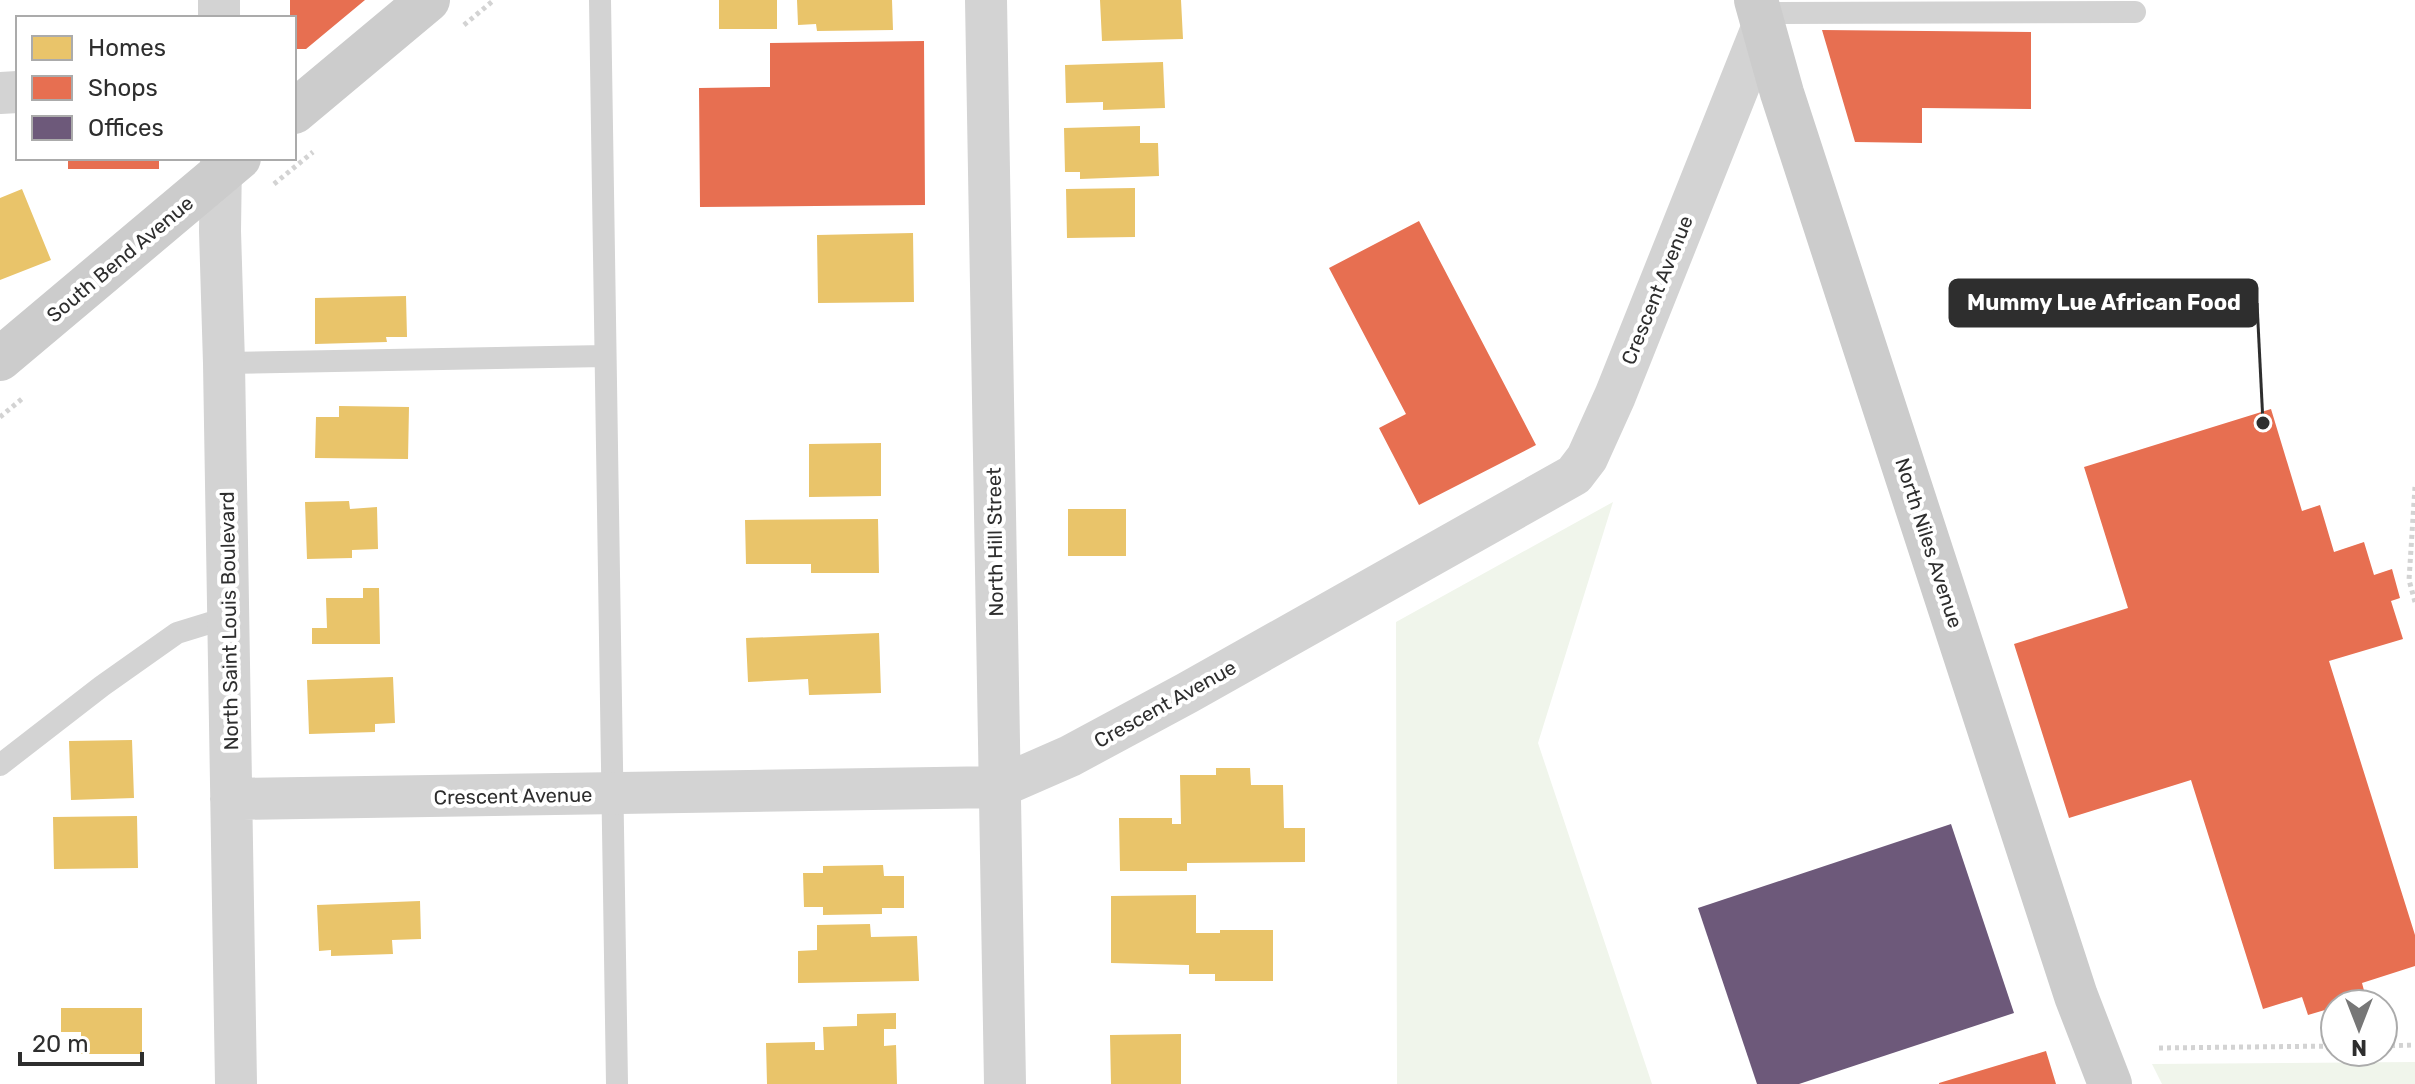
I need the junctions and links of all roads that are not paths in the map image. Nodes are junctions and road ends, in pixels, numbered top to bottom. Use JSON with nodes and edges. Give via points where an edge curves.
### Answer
{"nodes":[{"id":1,"x":428,"y":0,"type":"edge"},
{"id":2,"x":600,"y":0,"type":"edge"},
{"id":3,"x":986,"y":0,"type":"edge"},
{"id":4,"x":2135,"y":12,"type":"dead end"},
{"id":5,"x":1759,"y":14,"type":"edge"},
{"id":6,"x":296,"y":110,"type":"edge"},
{"id":7,"x":227,"y":163,"type":"edge"},
{"id":8,"x":605,"y":356,"type":"junction"},
{"id":9,"x":0,"y":359,"type":"edge"},
{"id":10,"x":224,"y":363,"type":"junction"},
{"id":11,"x":229,"y":617,"type":"junction"},
{"id":12,"x":0,"y":765,"type":"edge"},
{"id":13,"x":999,"y":787,"type":"junction"},
{"id":14,"x":614,"y":794,"type":"junction"},
{"id":15,"x":231,"y":799,"type":"junction"},
{"id":16,"x":236,"y":1084,"type":"edge"},
{"id":17,"x":617,"y":1084,"type":"edge"},
{"id":18,"x":1005,"y":1084,"type":"edge"},
{"id":19,"x":2110,"y":1084,"type":"edge"}],
"edges":[{"from":1,"to":6,"type":"street"},
{"from":2,"to":8,"type":"lane"},
{"from":3,"to":13,"type":"street","name":"North Hill Street"},
{"from":4,"to":5,"type":"lane"},
{"from":5,"to":13,"type":"street","name":"Crescent Avenue","via":[[1615,396],[1574,475],[1187,693],[1070,756]]},
{"from":5,"to":19,"type":"street","name":"North Niles Avenue","via":[[2072,982]]},
{"from":7,"to":9,"type":"street","name":"South Bend Avenue"},
{"from":7,"to":10,"type":"street","name":"North Saint Louis Boulevard","via":[[220,231]]},
{"from":8,"to":10,"type":"lane"},
{"from":8,"to":14,"type":"lane"},
{"from":10,"to":11,"type":"street","name":"North Saint Louis Boulevard"},
{"from":11,"to":12,"type":"lane","via":[[177,633]]},
{"from":11,"to":15,"type":"street","name":"North Saint Louis Boulevard"},
{"from":13,"to":14,"type":"street","name":"Crescent Avenue"},
{"from":13,"to":18,"type":"street","name":"North Hill Street"},
{"from":14,"to":15,"type":"street","name":"Crescent Avenue"},
{"from":14,"to":17,"type":"lane"},
{"from":15,"to":16,"type":"street","name":"North Saint Louis Boulevard"}]}
